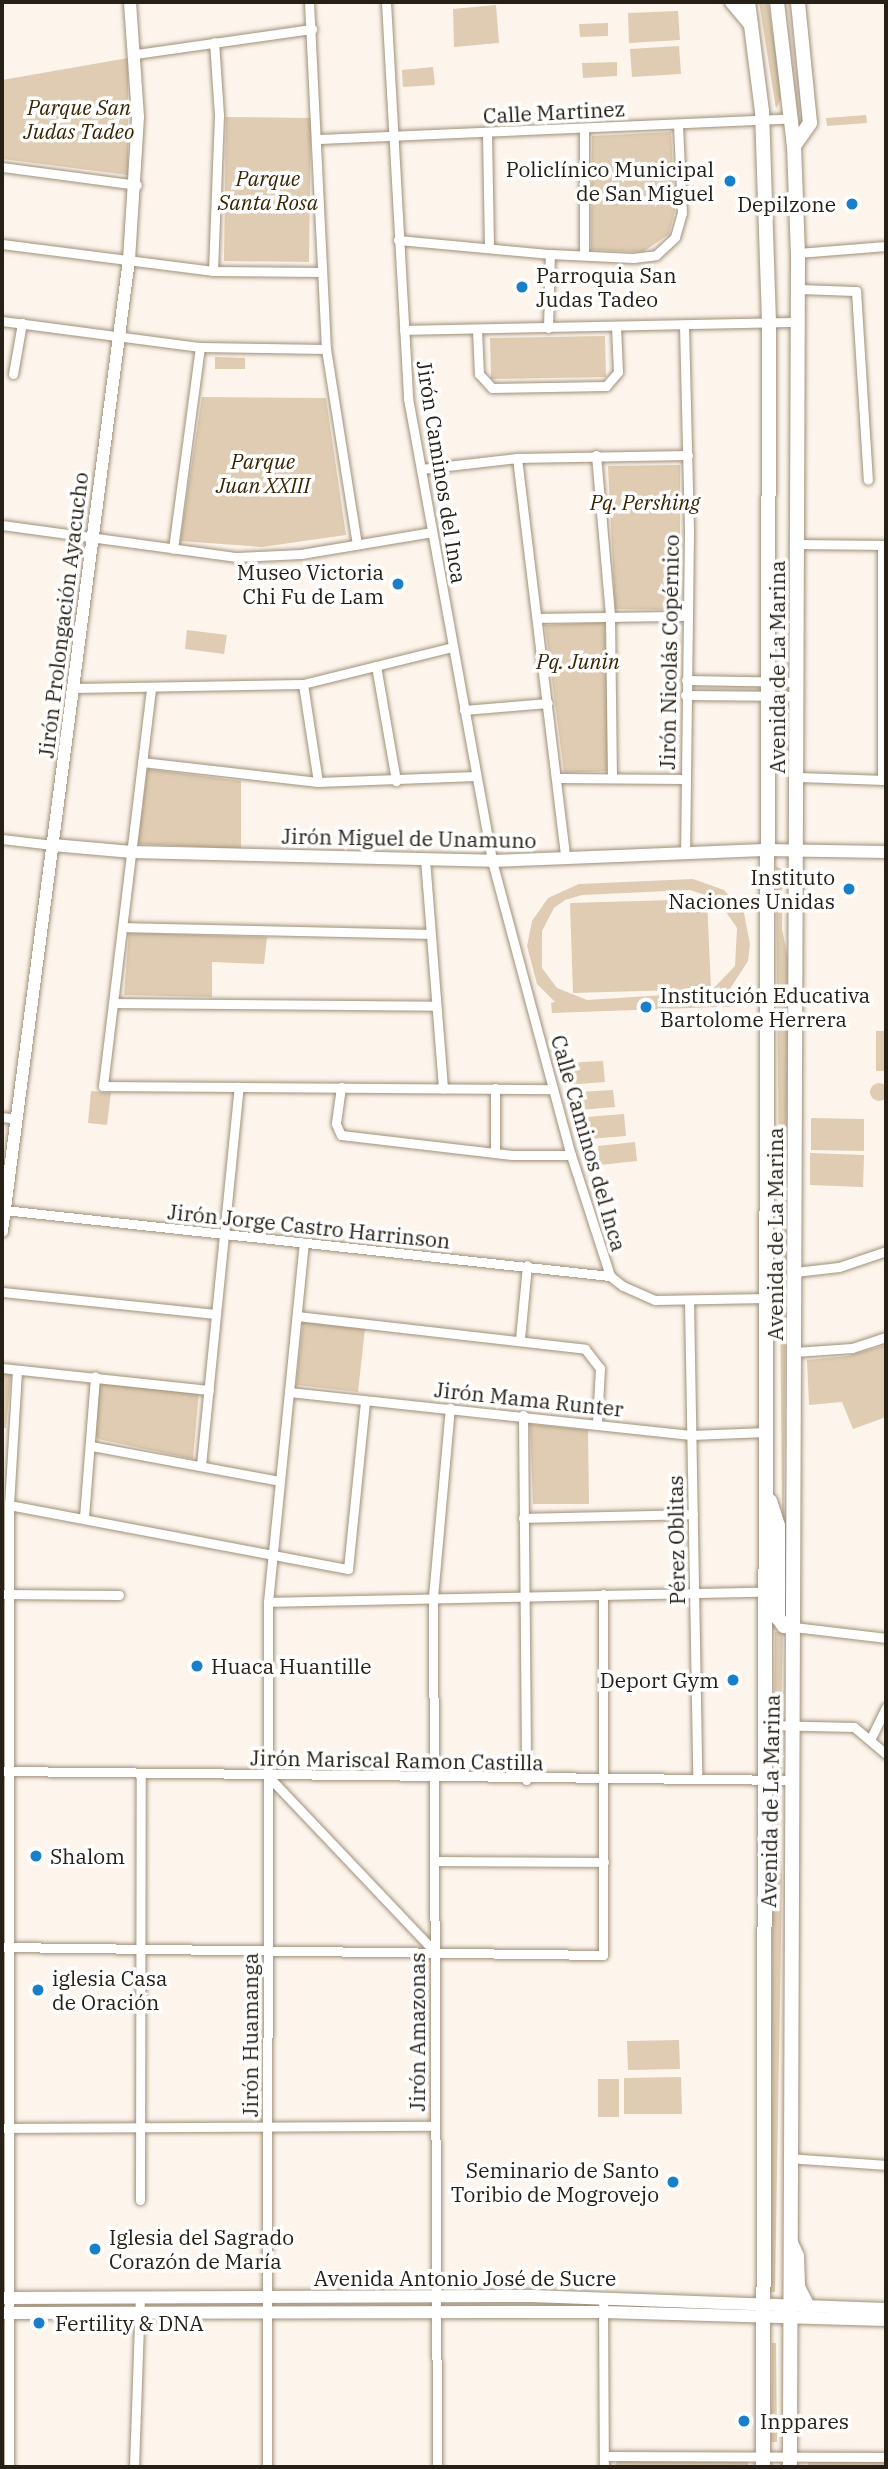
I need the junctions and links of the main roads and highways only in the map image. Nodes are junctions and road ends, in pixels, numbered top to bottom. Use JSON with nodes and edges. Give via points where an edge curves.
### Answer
{"nodes":[{"id":1,"x":732,"y":2,"type":"edge"},
{"id":2,"x":748,"y":2,"type":"edge"},
{"id":3,"x":777,"y":2,"type":"edge"},
{"id":4,"x":798,"y":2,"type":"edge"},
{"id":5,"x":751,"y":25,"type":"junction"},
{"id":6,"x":794,"y":146,"type":"junction"},
{"id":7,"x":766,"y":1490,"type":"junction"},
{"id":8,"x":794,"y":1627,"type":"junction"},
{"id":9,"x":788,"y":2236,"type":"junction"},
{"id":10,"x":807,"y":2305,"type":"road end"},
{"id":11,"x":763,"y":2462,"type":"edge"},
{"id":12,"x":790,"y":2463,"type":"edge"}],
"edges":[{"from":1,"to":5,"type":"main road"},
{"from":2,"to":5,"type":"main road","name":"Avenida de La Marina"},
{"from":3,"to":6,"type":"main road","name":"Avenida de La Marina"},
{"from":4,"to":6,"type":"main road","via":[[810,123]]},
{"from":5,"to":7,"type":"main road","name":"Avenida de La Marina","via":[[763,120],[769,324],[764,850]]},
{"from":6,"to":8,"type":"main road","name":"Avenida de La Marina","via":[[799,777]]},
{"from":7,"to":8,"type":"main road","via":[[778,1527],[778,1618],[784,1626]]},
{"from":7,"to":11,"type":"main road","name":"Avenida de La Marina"},
{"from":8,"to":9,"type":"main road","name":"Avenida de La Marina"},
{"from":9,"to":10,"type":"main road","via":[[797,2256],[798,2287]]},
{"from":9,"to":12,"type":"main road","name":"Avenida de La Marina"}]}
